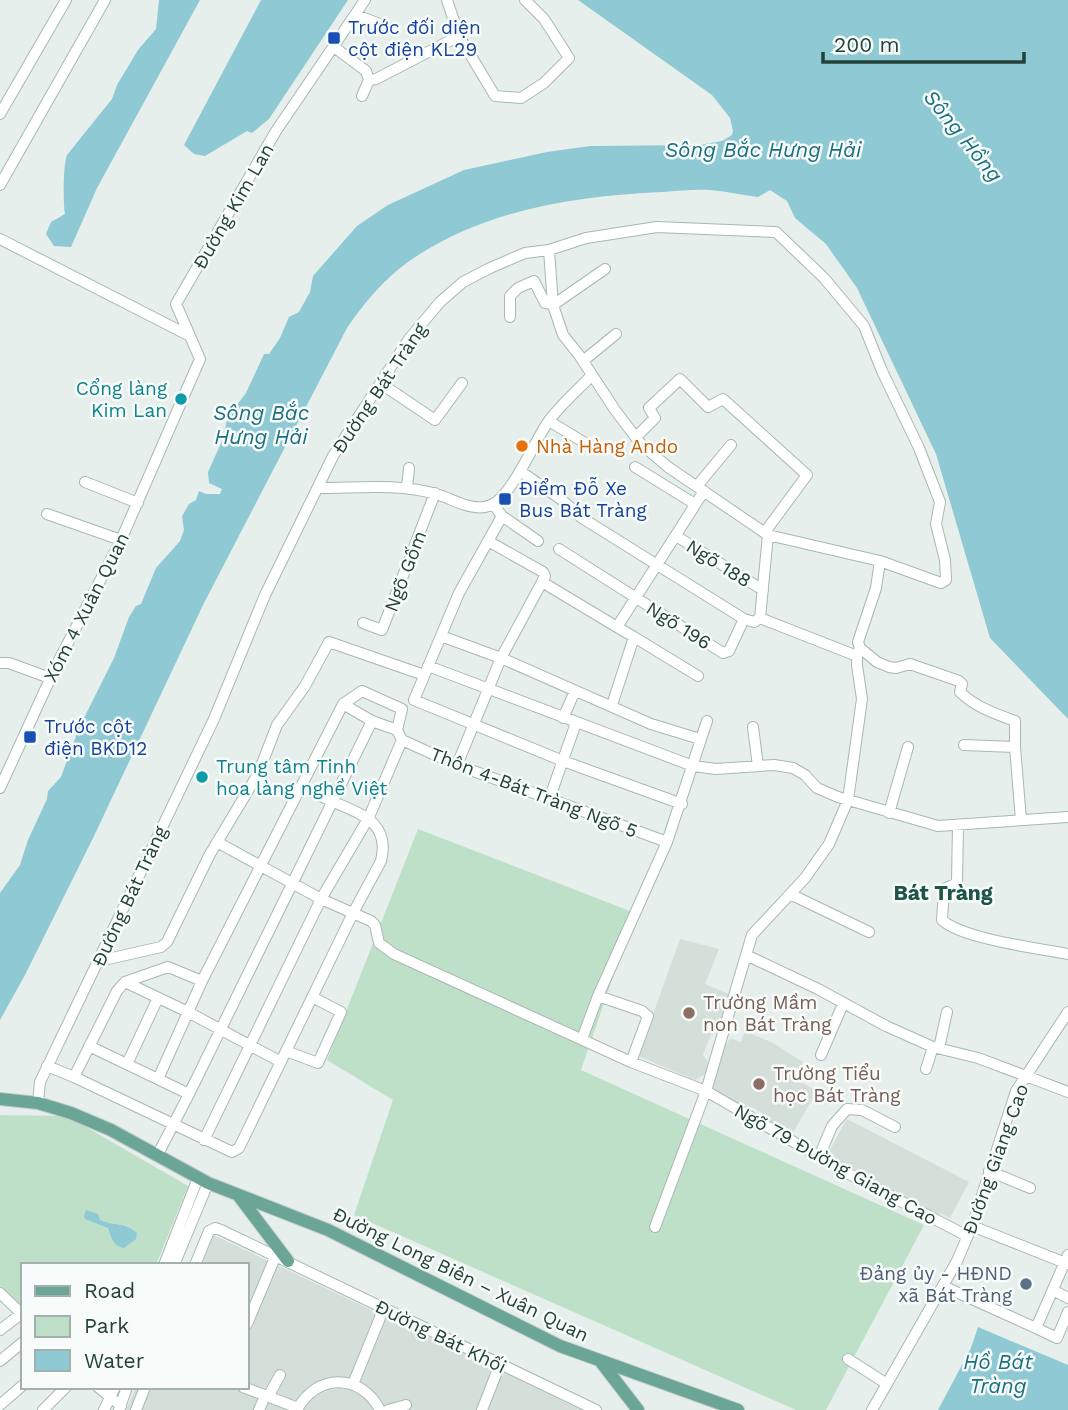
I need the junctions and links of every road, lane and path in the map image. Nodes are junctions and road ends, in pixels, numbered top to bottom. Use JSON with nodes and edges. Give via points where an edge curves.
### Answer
{"nodes":[{"id":1,"x":66,"y":0,"type":"edge"},
{"id":2,"x":105,"y":0,"type":"edge"},
{"id":3,"x":365,"y":0,"type":"edge"},
{"id":4,"x":447,"y":0,"type":"edge"},
{"id":5,"x":525,"y":0,"type":"edge"},
{"id":6,"x":356,"y":15,"type":"junction"},
{"id":7,"x":393,"y":29,"type":"dead end"},
{"id":8,"x":458,"y":36,"type":"junction"},
{"id":9,"x":334,"y":47,"type":"junction"},
{"id":10,"x":369,"y":80,"type":"junction"},
{"id":11,"x":362,"y":96,"type":"dead end"},
{"id":12,"x":0,"y":114,"type":"edge"},
{"id":13,"x":0,"y":185,"type":"edge"},
{"id":14,"x":0,"y":239,"type":"edge"},
{"id":15,"x":549,"y":250,"type":"junction"},
{"id":16,"x":606,"y":269,"type":"dead end"},
{"id":17,"x":176,"y":304,"type":"junction"},
{"id":18,"x":553,"y":304,"type":"junction"},
{"id":19,"x":510,"y":317,"type":"dead end"},
{"id":20,"x":164,"y":323,"type":"junction"},
{"id":21,"x":616,"y":334,"type":"dead end"},
{"id":22,"x":190,"y":337,"type":"junction"},
{"id":23,"x":583,"y":361,"type":"junction"},
{"id":24,"x":592,"y":375,"type":"junction"},
{"id":25,"x":380,"y":383,"type":"junction"},
{"id":26,"x":462,"y":383,"type":"dead end"},
{"id":27,"x":549,"y":421,"type":"junction"},
{"id":28,"x":635,"y":437,"type":"junction"},
{"id":29,"x":585,"y":443,"type":"dead end"},
{"id":30,"x":731,"y":445,"type":"dead end"},
{"id":31,"x":635,"y":467,"type":"dead end"},
{"id":32,"x":409,"y":468,"type":"dead end"},
{"id":33,"x":520,"y":471,"type":"junction"},
{"id":34,"x":85,"y":482,"type":"dead end"},
{"id":35,"x":407,"y":487,"type":"junction"},
{"id":36,"x":318,"y":488,"type":"junction"},
{"id":37,"x":700,"y":488,"type":"junction"},
{"id":38,"x":435,"y":494,"type":"junction"},
{"id":39,"x":138,"y":503,"type":"junction"},
{"id":40,"x":695,"y":504,"type":"junction"},
{"id":41,"x":494,"y":505,"type":"junction"},
{"id":42,"x":47,"y":514,"type":"dead end"},
{"id":43,"x":502,"y":516,"type":"junction"},
{"id":44,"x":766,"y":533,"type":"junction"},
{"id":45,"x":676,"y":536,"type":"junction"},
{"id":46,"x":121,"y":540,"type":"junction"},
{"id":47,"x":488,"y":541,"type":"junction"},
{"id":48,"x":538,"y":541,"type":"dead end"},
{"id":49,"x":559,"y":549,"type":"dead end"},
{"id":50,"x":880,"y":561,"type":"junction"},
{"id":51,"x":656,"y":566,"type":"junction"},
{"id":52,"x":542,"y":582,"type":"junction"},
{"id":53,"x":762,"y":590,"type":"junction"},
{"id":54,"x":635,"y":598,"type":"junction"},
{"id":55,"x":760,"y":618,"type":"junction"},
{"id":56,"x":744,"y":620,"type":"junction"},
{"id":57,"x":363,"y":623,"type":"dead end"},
{"id":58,"x":617,"y":627,"type":"junction"},
{"id":59,"x":441,"y":636,"type":"junction"},
{"id":60,"x":634,"y":637,"type":"junction"},
{"id":61,"x":858,"y":652,"type":"junction"},
{"id":62,"x":501,"y":658,"type":"junction"},
{"id":63,"x":0,"y":663,"type":"edge"},
{"id":64,"x":426,"y":671,"type":"junction"},
{"id":65,"x":698,"y":676,"type":"dead end"},
{"id":66,"x":50,"y":678,"type":"junction"},
{"id":67,"x":487,"y":690,"type":"junction"},
{"id":68,"x":575,"y":691,"type":"junction"},
{"id":69,"x":414,"y":700,"type":"junction"},
{"id":70,"x":343,"y":704,"type":"junction"},
{"id":71,"x":612,"y":705,"type":"junction"},
{"id":72,"x":402,"y":709,"type":"junction"},
{"id":73,"x":564,"y":718,"type":"junction"},
{"id":74,"x":372,"y":721,"type":"junction"},
{"id":75,"x":707,"y":721,"type":"dead end"},
{"id":76,"x":576,"y":723,"type":"junction"},
{"id":77,"x":472,"y":725,"type":"junction"},
{"id":78,"x":753,"y":727,"type":"dead end"},
{"id":79,"x":399,"y":735,"type":"junction"},
{"id":80,"x":700,"y":739,"type":"junction"},
{"id":81,"x":964,"y":745,"type":"dead end"},
{"id":82,"x":908,"y":747,"type":"dead end"},
{"id":83,"x":1015,"y":747,"type":"junction"},
{"id":84,"x":563,"y":761,"type":"junction"},
{"id":85,"x":6,"y":762,"type":"edge"},
{"id":86,"x":457,"y":765,"type":"junction"},
{"id":87,"x":693,"y":766,"type":"junction"},
{"id":88,"x":758,"y":766,"type":"junction"},
{"id":89,"x":302,"y":786,"type":"junction"},
{"id":90,"x":0,"y":789,"type":"edge"},
{"id":91,"x":550,"y":797,"type":"junction"},
{"id":92,"x":848,"y":800,"type":"junction"},
{"id":93,"x":332,"y":801,"type":"junction"},
{"id":94,"x":682,"y":804,"type":"junction"},
{"id":95,"x":889,"y":813,"type":"junction"},
{"id":96,"x":369,"y":817,"type":"junction"},
{"id":97,"x":1068,"y":817,"type":"edge"},
{"id":98,"x":1021,"y":820,"type":"junction"},
{"id":99,"x":958,"y":825,"type":"junction"},
{"id":100,"x":217,"y":842,"type":"junction"},
{"id":101,"x":667,"y":842,"type":"junction"},
{"id":102,"x":260,"y":866,"type":"junction"},
{"id":103,"x":292,"y":884,"type":"junction"},
{"id":104,"x":790,"y":894,"type":"junction"},
{"id":105,"x":321,"y":899,"type":"junction"},
{"id":106,"x":353,"y":913,"type":"junction"},
{"id":107,"x":869,"y":932,"type":"dead end"},
{"id":108,"x":1068,"y":954,"type":"edge"},
{"id":109,"x":746,"y":955,"type":"junction"},
{"id":110,"x":99,"y":961,"type":"junction"},
{"id":111,"x":202,"y":981,"type":"junction"},
{"id":112,"x":125,"y":982,"type":"junction"},
{"id":113,"x":598,"y":996,"type":"junction"},
{"id":114,"x":312,"y":997,"type":"junction"},
{"id":115,"x":158,"y":998,"type":"junction"},
{"id":116,"x":843,"y":1004,"type":"junction"},
{"id":117,"x":188,"y":1012,"type":"junction"},
{"id":118,"x":947,"y":1012,"type":"dead end"},
{"id":119,"x":1068,"y":1012,"type":"edge"},
{"id":120,"x":219,"y":1031,"type":"junction"},
{"id":121,"x":582,"y":1039,"type":"junction"},
{"id":122,"x":248,"y":1045,"type":"junction"},
{"id":123,"x":89,"y":1046,"type":"junction"},
{"id":124,"x":936,"y":1047,"type":"junction"},
{"id":125,"x":286,"y":1051,"type":"junction"},
{"id":126,"x":821,"y":1055,"type":"dead end"},
{"id":127,"x":281,"y":1062,"type":"junction"},
{"id":128,"x":631,"y":1062,"type":"junction"},
{"id":129,"x":127,"y":1064,"type":"junction"},
{"id":130,"x":47,"y":1066,"type":"junction"},
{"id":131,"x":926,"y":1069,"type":"dead end"},
{"id":132,"x":1026,"y":1076,"type":"junction"},
{"id":133,"x":74,"y":1077,"type":"junction"},
{"id":134,"x":159,"y":1079,"type":"junction"},
{"id":135,"x":706,"y":1091,"type":"junction"},
{"id":136,"x":1068,"y":1092,"type":"edge"},
{"id":137,"x":189,"y":1094,"type":"junction"},
{"id":138,"x":0,"y":1099,"type":"edge"},
{"id":139,"x":38,"y":1103,"type":"junction"},
{"id":140,"x":174,"y":1125,"type":"junction"},
{"id":141,"x":895,"y":1128,"type":"dead end"},
{"id":142,"x":204,"y":1140,"type":"junction"},
{"id":143,"x":158,"y":1154,"type":"junction"},
{"id":144,"x":819,"y":1157,"type":"junction"},
{"id":145,"x":989,"y":1171,"type":"junction"},
{"id":146,"x":203,"y":1181,"type":"junction"},
{"id":147,"x":1030,"y":1188,"type":"dead end"},
{"id":148,"x":238,"y":1195,"type":"junction"},
{"id":149,"x":654,"y":1227,"type":"dead end"},
{"id":150,"x":970,"y":1231,"type":"junction"},
{"id":151,"x":282,"y":1258,"type":"junction"},
{"id":152,"x":1067,"y":1260,"type":"edge"},
{"id":153,"x":165,"y":1263,"type":"edge"},
{"id":154,"x":175,"y":1263,"type":"edge"},
{"id":155,"x":196,"y":1263,"type":"edge"},
{"id":156,"x":943,"y":1286,"type":"junction"},
{"id":157,"x":1053,"y":1290,"type":"junction"},
{"id":158,"x":0,"y":1293,"type":"edge"},
{"id":159,"x":1068,"y":1298,"type":"edge"},
{"id":160,"x":384,"y":1308,"type":"junction"},
{"id":161,"x":1068,"y":1312,"type":"edge"},
{"id":162,"x":21,"y":1313,"type":"edge"},
{"id":163,"x":21,"y":1315,"type":"edge"},
{"id":164,"x":248,"y":1322,"type":"edge"},
{"id":165,"x":1036,"y":1328,"type":"junction"},
{"id":166,"x":0,"y":1330,"type":"edge"},
{"id":167,"x":21,"y":1344,"type":"edge"},
{"id":168,"x":848,"y":1359,"type":"dead end"},
{"id":169,"x":0,"y":1362,"type":"edge"},
{"id":170,"x":601,"y":1362,"type":"junction"},
{"id":171,"x":500,"y":1364,"type":"junction"},
{"id":172,"x":280,"y":1376,"type":"dead end"},
{"id":173,"x":354,"y":1384,"type":"junction"},
{"id":174,"x":887,"y":1384,"type":"junction"},
{"id":175,"x":21,"y":1387,"type":"edge"},
{"id":176,"x":64,"y":1389,"type":"edge"},
{"id":177,"x":100,"y":1389,"type":"edge"},
{"id":178,"x":114,"y":1389,"type":"edge"},
{"id":179,"x":126,"y":1389,"type":"edge"},
{"id":180,"x":144,"y":1389,"type":"edge"},
{"id":181,"x":248,"y":1389,"type":"edge"},
{"id":182,"x":266,"y":1396,"type":"junction"},
{"id":183,"x":571,"y":1398,"type":"junction"},
{"id":184,"x":110,"y":1399,"type":"junction"},
{"id":185,"x":0,"y":1405,"type":"edge"},
{"id":186,"x":406,"y":1405,"type":"dead end"},
{"id":187,"x":120,"y":1408,"type":"edge"},
{"id":188,"x":298,"y":1409,"type":"edge"},
{"id":189,"x":43,"y":1410,"type":"edge"},
{"id":190,"x":104,"y":1410,"type":"edge"},
{"id":191,"x":136,"y":1410,"type":"edge"},
{"id":192,"x":259,"y":1410,"type":"edge"},
{"id":193,"x":380,"y":1410,"type":"edge"},
{"id":194,"x":388,"y":1410,"type":"edge"},
{"id":195,"x":482,"y":1410,"type":"edge"},
{"id":196,"x":566,"y":1410,"type":"edge"},
{"id":197,"x":596,"y":1410,"type":"edge"},
{"id":198,"x":638,"y":1410,"type":"edge"},
{"id":199,"x":738,"y":1410,"type":"edge"},
{"id":200,"x":873,"y":1410,"type":"edge"}],
"edges":[{"from":1,"to":12,"type":"street"},
{"from":2,"to":13,"type":"street"},
{"from":3,"to":6,"type":"street","name":"Đường Kim Lan"},
{"from":4,"to":8,"type":"street"},
{"from":5,"to":8,"type":"street","via":[[544,19],[569,58],[522,98],[495,96]]},
{"from":6,"to":7,"type":"street"},
{"from":6,"to":9,"type":"street","name":"Đường Kim Lan"},
{"from":8,"to":10,"type":"street"},
{"from":9,"to":10,"type":"street","via":[[366,71]]},
{"from":9,"to":17,"type":"street","name":"Đường Kim Lan","via":[[276,131]]},
{"from":10,"to":11,"type":"street"},
{"from":14,"to":20,"type":"street"},
{"from":15,"to":18,"type":"street"},
{"from":15,"to":25,"type":"street","name":"Đường Bát Tràng","via":[[525,253],[463,282],[409,339]]},
{"from":15,"to":50,"type":"street","name":"Đường Bát Tràng","via":[[586,238],[657,227],[776,232],[824,278],[864,326],[940,502],[936,524],[946,580],[931,581]]},
{"from":16,"to":18,"type":"street"},
{"from":17,"to":20,"type":"street","name":"Đường Kim Lan"},
{"from":17,"to":22,"type":"street"},
{"from":18,"to":19,"type":"street","via":[[545,303],[534,281],[510,296]]},
{"from":18,"to":23,"type":"street","via":[[563,335]]},
{"from":20,"to":22,"type":"street"},
{"from":21,"to":23,"type":"street"},
{"from":22,"to":39,"type":"street","name":"Xóm 4 Xuân Quan","via":[[200,359]]},
{"from":23,"to":24,"type":"street"},
{"from":24,"to":27,"type":"street"},
{"from":24,"to":28,"type":"street"},
{"from":25,"to":26,"type":"street","via":[[432,424]]},
{"from":25,"to":36,"type":"street","name":"Đường Bát Tràng"},
{"from":27,"to":29,"type":"street"},
{"from":27,"to":33,"type":"street"},
{"from":28,"to":37,"type":"street"},
{"from":28,"to":44,"type":"street","via":[[655,418],[649,408],[680,379],[708,407],[723,399],[807,475]]},
{"from":30,"to":37,"type":"street"},
{"from":31,"to":40,"type":"street"},
{"from":32,"to":35,"type":"street"},
{"from":33,"to":41,"type":"street"},
{"from":33,"to":51,"type":"street"},
{"from":34,"to":39,"type":"street"},
{"from":35,"to":36,"type":"street"},
{"from":35,"to":38,"type":"street"},
{"from":36,"to":110,"type":"street","name":"Đường Bát Tràng"},
{"from":37,"to":40,"type":"street"},
{"from":37,"to":44,"type":"street"},
{"from":38,"to":41,"type":"street","via":[[480,509]]},
{"from":38,"to":57,"type":"street","name":"Ngõ Gốm","via":[[382,630]]},
{"from":39,"to":46,"type":"street","name":"Xóm 4 Xuân Quan"},
{"from":40,"to":45,"type":"street"},
{"from":41,"to":43,"type":"street"},
{"from":42,"to":46,"type":"street"},
{"from":43,"to":47,"type":"street"},
{"from":43,"to":48,"type":"street"},
{"from":44,"to":50,"type":"street"},
{"from":44,"to":53,"type":"street"},
{"from":45,"to":51,"type":"street"},
{"from":45,"to":53,"type":"street","name":"Ngõ 188"},
{"from":46,"to":66,"type":"street","name":"Xóm 4 Xuân Quan"},
{"from":47,"to":52,"type":"street","via":[[543,572]]},
{"from":47,"to":59,"type":"street"},
{"from":49,"to":54,"type":"street"},
{"from":50,"to":61,"type":"street"},
{"from":51,"to":54,"type":"street"},
{"from":51,"to":56,"type":"street"},
{"from":52,"to":58,"type":"street"},
{"from":52,"to":62,"type":"street"},
{"from":53,"to":55,"type":"street"},
{"from":54,"to":56,"type":"street","name":"Ngõ 196","via":[[723,653]]},
{"from":54,"to":58,"type":"street"},
{"from":55,"to":56,"type":"street"},
{"from":55,"to":61,"type":"street"},
{"from":58,"to":60,"type":"street"},
{"from":59,"to":62,"type":"street"},
{"from":59,"to":64,"type":"street"},
{"from":60,"to":65,"type":"street"},
{"from":60,"to":71,"type":"street"},
{"from":61,"to":83,"type":"street","via":[[889,667],[910,664],[960,682],[965,698],[1015,721]]},
{"from":61,"to":92,"type":"street","via":[[862,698]]},
{"from":62,"to":67,"type":"street"},
{"from":62,"to":68,"type":"street"},
{"from":63,"to":66,"type":"street"},
{"from":64,"to":67,"type":"street"},
{"from":64,"to":69,"type":"street"},
{"from":64,"to":100,"type":"street","via":[[329,642],[277,725],[258,775]]},
{"from":66,"to":85,"type":"street","name":"Xóm 4 Xuân Quan"},
{"from":67,"to":73,"type":"street"},
{"from":67,"to":77,"type":"street"},
{"from":68,"to":71,"type":"street"},
{"from":68,"to":73,"type":"street"},
{"from":69,"to":72,"type":"street"},
{"from":69,"to":77,"type":"street"},
{"from":70,"to":72,"type":"street","via":[[362,691]]},
{"from":70,"to":74,"type":"street","name":"Thôn 4-Bát Tràng Ngõ 5"},
{"from":70,"to":89,"type":"street"},
{"from":71,"to":80,"type":"street","via":[[651,724]]},
{"from":72,"to":79,"type":"street"},
{"from":73,"to":76,"type":"street"},
{"from":74,"to":79,"type":"street","name":"Thôn 4-Bát Tràng Ngõ 5"},
{"from":74,"to":93,"type":"street"},
{"from":75,"to":80,"type":"street"},
{"from":76,"to":84,"type":"street"},
{"from":76,"to":87,"type":"street"},
{"from":77,"to":84,"type":"street"},
{"from":77,"to":86,"type":"street"},
{"from":78,"to":88,"type":"street"},
{"from":79,"to":86,"type":"street","name":"Thôn 4-Bát Tràng Ngõ 5"},
{"from":79,"to":96,"type":"street"},
{"from":80,"to":87,"type":"street"},
{"from":81,"to":83,"type":"street"},
{"from":82,"to":95,"type":"street"},
{"from":83,"to":98,"type":"street"},
{"from":84,"to":91,"type":"street"},
{"from":84,"to":94,"type":"street"},
{"from":85,"to":90,"type":"street","name":"Xóm 4 Xuân Quan"},
{"from":86,"to":91,"type":"street","name":"Thôn 4-Bát Tràng Ngõ 5"},
{"from":87,"to":88,"type":"street"},
{"from":87,"to":94,"type":"street"},
{"from":88,"to":92,"type":"street","via":[[793,768],[817,788]]},
{"from":89,"to":93,"type":"street"},
{"from":89,"to":102,"type":"street"},
{"from":91,"to":101,"type":"street","name":"Thôn 4-Bát Tràng Ngõ 5"},
{"from":92,"to":95,"type":"street"},
{"from":92,"to":104,"type":"street","via":[[829,845]]},
{"from":93,"to":96,"type":"street"},
{"from":93,"to":103,"type":"street"},
{"from":94,"to":101,"type":"street"},
{"from":95,"to":99,"type":"street","via":[[925,823]]},
{"from":96,"to":105,"type":"street"},
{"from":96,"to":106,"type":"street","via":[[379,831],[383,853]]},
{"from":97,"to":98,"type":"street"},
{"from":98,"to":99,"type":"street"},
{"from":99,"to":108,"type":"street","via":[[957,883],[944,889],[942,920],[998,940]]},
{"from":100,"to":102,"type":"street","name":"Ngõ 79 Đường Giang Cao"},
{"from":100,"to":110,"type":"street","via":[[164,946]]},
{"from":101,"to":113,"type":"street"},
{"from":102,"to":103,"type":"street","name":"Ngõ 79 Đường Giang Cao"},
{"from":102,"to":111,"type":"street"},
{"from":103,"to":105,"type":"street","name":"Ngõ 79 Đường Giang Cao"},
{"from":103,"to":120,"type":"street"},
{"from":104,"to":107,"type":"street"},
{"from":104,"to":109,"type":"street","via":[[752,935]]},
{"from":105,"to":106,"type":"street","name":"Ngõ 79 Đường Giang Cao"},
{"from":105,"to":122,"type":"street"},
{"from":106,"to":114,"type":"street"},
{"from":106,"to":121,"type":"street","name":"Ngõ 79 Đường Giang Cao","via":[[375,925],[379,943],[394,954]]},
{"from":109,"to":116,"type":"street","name":"Đường Giang Cao"},
{"from":109,"to":135,"type":"street"},
{"from":110,"to":130,"type":"street","name":"Đường Bát Tràng"},
{"from":111,"to":112,"type":"street","via":[[168,967]]},
{"from":111,"to":117,"type":"street"},
{"from":112,"to":115,"type":"street"},
{"from":112,"to":123,"type":"street"},
{"from":113,"to":121,"type":"street"},
{"from":113,"to":128,"type":"street","via":[[648,1016]]},
{"from":114,"to":125,"type":"street"},
{"from":114,"to":125,"type":"street","via":[[341,1013],[318,1063]]},
{"from":115,"to":117,"type":"street"},
{"from":115,"to":129,"type":"street"},
{"from":116,"to":124,"type":"street","name":"Đường Giang Cao"},
{"from":116,"to":126,"type":"street"},
{"from":117,"to":120,"type":"street"},
{"from":117,"to":134,"type":"street"},
{"from":118,"to":124,"type":"street"},
{"from":119,"to":132,"type":"street"},
{"from":120,"to":122,"type":"street"},
{"from":120,"to":137,"type":"street"},
{"from":121,"to":128,"type":"street","name":"Ngõ 79 Đường Giang Cao"},
{"from":122,"to":127,"type":"street"},
{"from":122,"to":142,"type":"street"},
{"from":123,"to":129,"type":"street"},
{"from":123,"to":133,"type":"street"},
{"from":124,"to":131,"type":"street"},
{"from":124,"to":132,"type":"street","name":"Đường Giang Cao"},
{"from":125,"to":127,"type":"street"},
{"from":127,"to":142,"type":"street","via":[[239,1148],[232,1152]]},
{"from":128,"to":135,"type":"street","name":"Ngõ 79 Đường Giang Cao"},
{"from":129,"to":134,"type":"street"},
{"from":130,"to":133,"type":"street"},
{"from":130,"to":139,"type":"street","name":"Đường Bát Tràng","via":[[37,1090]]},
{"from":132,"to":136,"type":"street"},
{"from":132,"to":145,"type":"street","name":"Đường Giang Cao","via":[[1016,1091]]},
{"from":133,"to":140,"type":"street"},
{"from":134,"to":137,"type":"street"},
{"from":135,"to":144,"type":"street","name":"Ngõ 79 Đường Giang Cao"},
{"from":135,"to":149,"type":"street"},
{"from":137,"to":140,"type":"street"},
{"from":138,"to":139,"type":"main road","name":"Đường Long Biên – Xuân Quan"},
{"from":139,"to":143,"type":"main road","name":"Đường Long Biên – Xuân Quan","via":[[71,1113]]},
{"from":140,"to":142,"type":"street"},
{"from":140,"to":143,"type":"street"},
{"from":141,"to":144,"type":"street","via":[[862,1110],[847,1109],[832,1126]]},
{"from":143,"to":146,"type":"main road","name":"Đường Long Biên – Xuân Quan"},
{"from":144,"to":150,"type":"street","name":"Ngõ 79 Đường Giang Cao"},
{"from":145,"to":147,"type":"street"},
{"from":145,"to":150,"type":"street","name":"Đường Giang Cao"},
{"from":146,"to":148,"type":"main road","name":"Đường Long Biên – Xuân Quan"},
{"from":146,"to":153,"type":"street"},
{"from":146,"to":154,"type":"street"},
{"from":148,"to":151,"type":"main road"},
{"from":148,"to":170,"type":"main road","name":"Đường Long Biên – Xuân Quan","via":[[328,1230],[506,1322]]},
{"from":150,"to":152,"type":"street","name":"Ngõ 79 Đường Giang Cao"},
{"from":150,"to":156,"type":"street","name":"Đường Giang Cao"},
{"from":151,"to":155,"type":"street","name":"Đường Bát Khối","via":[[215,1228],[209,1231]]},
{"from":151,"to":160,"type":"street","name":"Đường Bát Khối"},
{"from":151,"to":164,"type":"street"},
{"from":152,"to":157,"type":"street"},
{"from":156,"to":165,"type":"street"},
{"from":156,"to":174,"type":"street","name":"Đường Giang Cao"},
{"from":157,"to":159,"type":"street"},
{"from":157,"to":165,"type":"street"},
{"from":158,"to":162,"type":"street"},
{"from":160,"to":171,"type":"street","name":"Đường Bát Khối"},
{"from":160,"to":173,"type":"street"},
{"from":161,"to":165,"type":"street","via":[[1057,1338]]},
{"from":163,"to":166,"type":"street"},
{"from":167,"to":169,"type":"street"},
{"from":168,"to":174,"type":"street"},
{"from":170,"to":198,"type":"main road"},
{"from":170,"to":199,"type":"main road","name":"Đường Long Biên – Xuân Quan"},
{"from":171,"to":183,"type":"street","name":"Đường Bát Khối"},
{"from":171,"to":195,"type":"street"},
{"from":172,"to":182,"type":"street"},
{"from":173,"to":188,"type":"street","via":[[328,1383],[315,1388]]},
{"from":173,"to":193,"type":"street","via":[[375,1400]]},
{"from":174,"to":200,"type":"street","name":"Đường Giang Cao"},
{"from":175,"to":185,"type":"street"},
{"from":176,"to":189,"type":"street"},
{"from":177,"to":184,"type":"street"},
{"from":178,"to":184,"type":"street"},
{"from":179,"to":187,"type":"street"},
{"from":180,"to":191,"type":"street"},
{"from":181,"to":182,"type":"street"},
{"from":182,"to":188,"type":"street"},
{"from":182,"to":192,"type":"street"},
{"from":183,"to":196,"type":"street"},
{"from":183,"to":197,"type":"street","name":"Đường Bát Khối"},
{"from":184,"to":187,"type":"street"},
{"from":184,"to":190,"type":"street"},
{"from":186,"to":194,"type":"street"}]}
